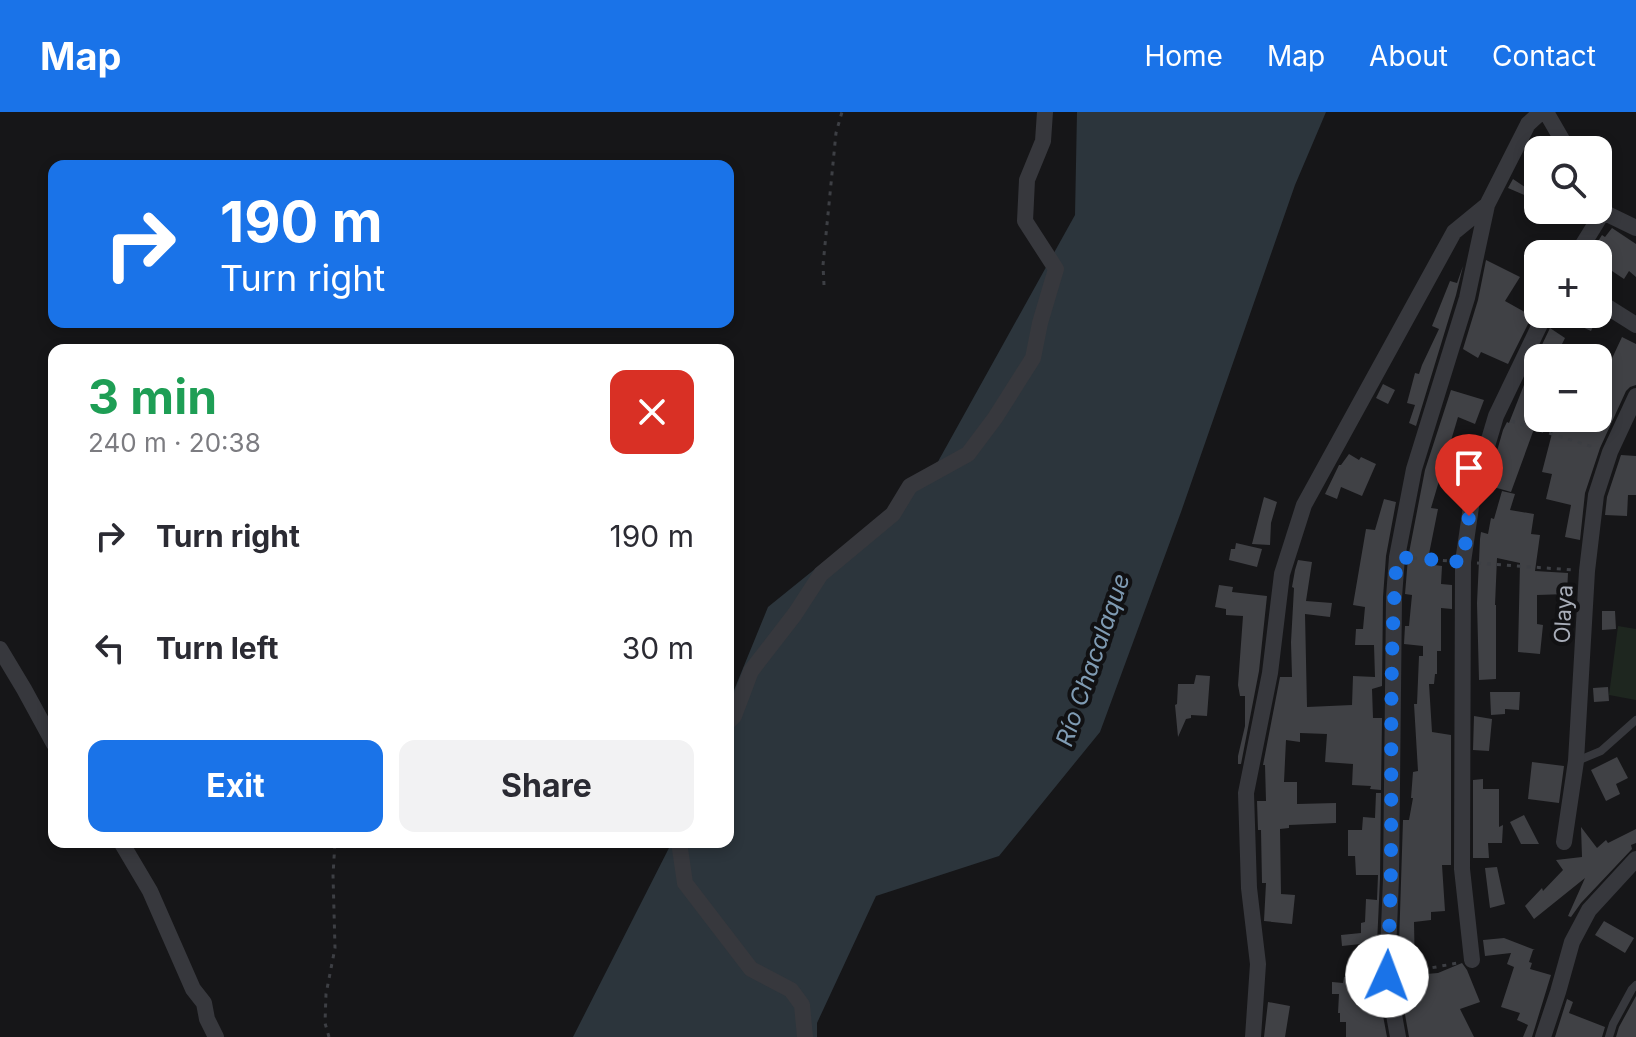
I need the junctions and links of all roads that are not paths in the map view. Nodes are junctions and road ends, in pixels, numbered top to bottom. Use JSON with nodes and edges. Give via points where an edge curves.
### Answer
{"nodes":[{"id":1,"x":1045,"y":112,"type":"edge"},
{"id":2,"x":1543,"y":112,"type":"edge"},
{"id":3,"x":1559,"y":136,"type":"edge"},
{"id":4,"x":1487,"y":205,"type":"junction"},
{"id":5,"x":1612,"y":214,"type":"edge"},
{"id":6,"x":1636,"y":228,"type":"edge"},
{"id":7,"x":1612,"y":310,"type":"edge"},
{"id":8,"x":1636,"y":325,"type":"edge"},
{"id":9,"x":1538,"y":328,"type":"edge"},
{"id":10,"x":1636,"y":396,"type":"edge"},
{"id":11,"x":0,"y":649,"type":"edge"},
{"id":12,"x":734,"y":716,"type":"edge"},
{"id":13,"x":1636,"y":720,"type":"edge"},
{"id":14,"x":48,"y":733,"type":"edge"},
{"id":15,"x":1576,"y":761,"type":"junction"},
{"id":16,"x":1564,"y":842,"type":"dead end"},
{"id":17,"x":125,"y":848,"type":"edge"},
{"id":18,"x":680,"y":848,"type":"edge"},
{"id":19,"x":1636,"y":859,"type":"edge"},
{"id":20,"x":1472,"y":960,"type":"road end"},
{"id":21,"x":1636,"y":985,"type":"edge"},
{"id":22,"x":216,"y":1037,"type":"edge"},
{"id":23,"x":805,"y":1037,"type":"edge"},
{"id":24,"x":1253,"y":1037,"type":"edge"},
{"id":25,"x":1398,"y":1037,"type":"edge"},
{"id":26,"x":1543,"y":1037,"type":"edge"},
{"id":27,"x":1609,"y":1037,"type":"edge"}],
"edges":[{"from":1,"to":12,"type":"street","via":[[1043,141],[1027,180],[1025,221],[1056,269],[1033,358],[968,454],[910,486],[893,514],[821,574],[751,671]]},
{"from":2,"to":3,"type":"street"},
{"from":2,"to":4,"type":"street","via":[[1528,124]]},
{"from":4,"to":24,"type":"street","via":[[1454,232],[1416,300],[1304,505],[1282,574],[1270,673],[1246,793],[1258,964]]},
{"from":4,"to":25,"type":"street","via":[[1467,298],[1414,469],[1397,557],[1387,976]]},
{"from":5,"to":6,"type":"street"},
{"from":7,"to":8,"type":"street"},
{"from":9,"to":20,"type":"street","via":[[1496,416],[1473,493],[1463,562],[1462,869]]},
{"from":10,"to":15,"type":"street","name":"Olaya","via":[[1596,495]]},
{"from":11,"to":14,"type":"street"},
{"from":13,"to":15,"type":"lane","via":[[1601,751]]},
{"from":15,"to":16,"type":"street","name":"Olaya"},
{"from":17,"to":22,"type":"street","via":[[150,891]]},
{"from":18,"to":23,"type":"street","via":[[685,883],[751,969],[791,990],[802,1005]]},
{"from":19,"to":26,"type":"street","via":[[1589,910],[1572,942]]},
{"from":21,"to":27,"type":"lane"}]}
